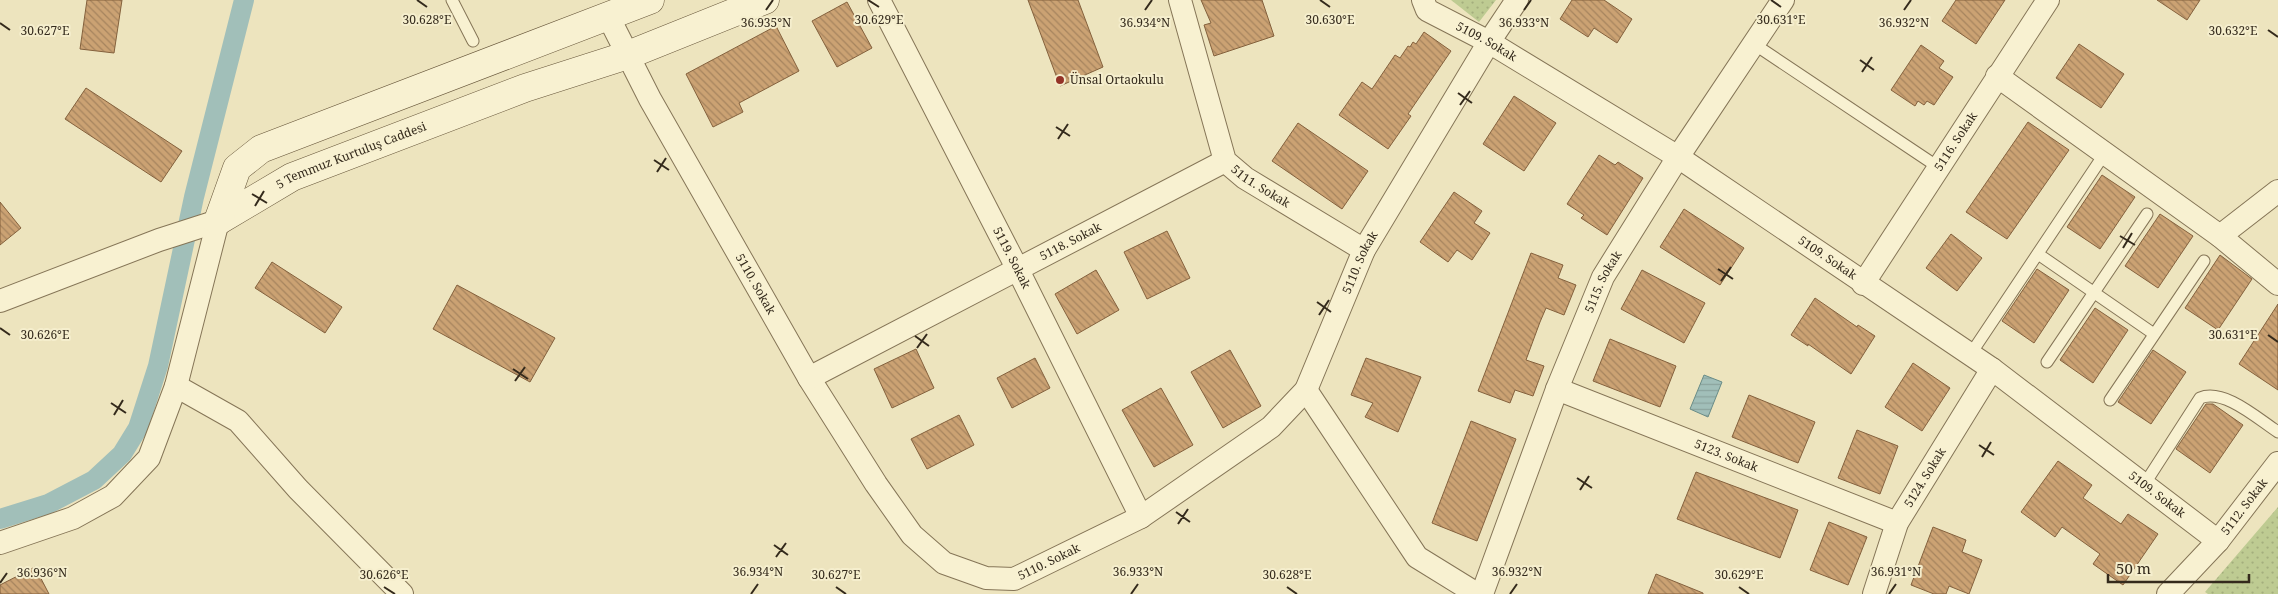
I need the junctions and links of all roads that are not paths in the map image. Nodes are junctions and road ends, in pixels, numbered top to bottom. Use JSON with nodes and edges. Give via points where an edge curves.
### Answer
{"nodes":[{"id":1,"x":452,"y":0,"type":"edge"},
{"id":2,"x":650,"y":0,"type":"edge"},
{"id":3,"x":765,"y":0,"type":"edge"},
{"id":4,"x":878,"y":0,"type":"edge"},
{"id":5,"x":1180,"y":0,"type":"edge"},
{"id":6,"x":1423,"y":0,"type":"edge"},
{"id":7,"x":1517,"y":0,"type":"edge"},
{"id":8,"x":1784,"y":0,"type":"edge"},
{"id":9,"x":2048,"y":0,"type":"edge"},
{"id":10,"x":608,"y":16,"type":"junction"},
{"id":11,"x":472,"y":41,"type":"dead end"},
{"id":12,"x":1489,"y":42,"type":"junction"},
{"id":13,"x":1754,"y":44,"type":"junction"},
{"id":14,"x":628,"y":55,"type":"junction"},
{"id":15,"x":1997,"y":76,"type":"junction"},
{"id":16,"x":2105,"y":153,"type":"junction"},
{"id":17,"x":1678,"y":157,"type":"junction"},
{"id":18,"x":1225,"y":161,"type":"junction"},
{"id":19,"x":1938,"y":167,"type":"junction"},
{"id":20,"x":2278,"y":191,"type":"edge"},
{"id":21,"x":2147,"y":214,"type":"dead end"},
{"id":22,"x":218,"y":221,"type":"junction"},
{"id":23,"x":2220,"y":236,"type":"junction"},
{"id":24,"x":1364,"y":250,"type":"junction"},
{"id":25,"x":2038,"y":254,"type":"junction"},
{"id":26,"x":2204,"y":261,"type":"dead end"},
{"id":27,"x":1018,"y":270,"type":"junction"},
{"id":28,"x":1863,"y":284,"type":"junction"},
{"id":29,"x":2278,"y":284,"type":"edge"},
{"id":30,"x":2094,"y":293,"type":"junction"},
{"id":31,"x":0,"y":301,"type":"edge"},
{"id":32,"x":2154,"y":334,"type":"junction"},
{"id":33,"x":1970,"y":355,"type":"junction"},
{"id":34,"x":2048,"y":362,"type":"dead end"},
{"id":35,"x":1992,"y":370,"type":"junction"},
{"id":36,"x":809,"y":378,"type":"junction"},
{"id":37,"x":176,"y":386,"type":"junction"},
{"id":38,"x":1556,"y":389,"type":"junction"},
{"id":39,"x":1306,"y":390,"type":"junction"},
{"id":40,"x":2110,"y":400,"type":"dead end"},
{"id":41,"x":2278,"y":432,"type":"edge"},
{"id":42,"x":2278,"y":463,"type":"edge"},
{"id":43,"x":2144,"y":485,"type":"junction"},
{"id":44,"x":1141,"y":516,"type":"junction"},
{"id":45,"x":1897,"y":523,"type":"junction"},
{"id":46,"x":2218,"y":541,"type":"junction"},
{"id":47,"x":0,"y":543,"type":"edge"},
{"id":48,"x":402,"y":594,"type":"edge"},
{"id":49,"x":1477,"y":594,"type":"edge"},
{"id":50,"x":1482,"y":594,"type":"edge"},
{"id":51,"x":1874,"y":594,"type":"edge"},
{"id":52,"x":2168,"y":594,"type":"edge"}],
"edges":[{"from":1,"to":11,"type":"lane"},
{"from":2,"to":10,"type":"main road"},
{"from":3,"to":14,"type":"main road","name":"5 Temmuz Kurtuluş Caddesi"},
{"from":4,"to":27,"type":"street","name":"5119. Sokak"},
{"from":5,"to":18,"type":"street","name":"5111. Sokak"},
{"from":6,"to":12,"type":"street","name":"5109. Sokak","via":[[1427,10]]},
{"from":7,"to":12,"type":"street","name":"5110. Sokak"},
{"from":8,"to":13,"type":"street","name":"5115. Sokak"},
{"from":9,"to":15,"type":"street","name":"5116. Sokak"},
{"from":10,"to":14,"type":"street","name":"5110. Sokak"},
{"from":10,"to":22,"type":"main road","via":[[262,150],[237,168]]},
{"from":12,"to":17,"type":"street","name":"5109. Sokak"},
{"from":12,"to":24,"type":"street","name":"5110. Sokak"},
{"from":13,"to":17,"type":"street","name":"5115. Sokak"},
{"from":13,"to":19,"type":"lane"},
{"from":14,"to":22,"type":"main road","name":"5 Temmuz Kurtuluş Caddesi","via":[[524,88],[292,177]]},
{"from":14,"to":36,"type":"street","name":"5110. Sokak"},
{"from":15,"to":16,"type":"street"},
{"from":15,"to":19,"type":"street","name":"5116. Sokak"},
{"from":16,"to":23,"type":"street"},
{"from":16,"to":25,"type":"lane"},
{"from":17,"to":28,"type":"street","name":"5109. Sokak"},
{"from":17,"to":38,"type":"street","name":"5115. Sokak","via":[[1603,277]]},
{"from":18,"to":24,"type":"street","name":"5111. Sokak","via":[[1245,178]]},
{"from":18,"to":27,"type":"street","name":"5118. Sokak"},
{"from":19,"to":28,"type":"street","name":"5116. Sokak"},
{"from":20,"to":23,"type":"street"},
{"from":21,"to":30,"type":"lane"},
{"from":22,"to":31,"type":"street"},
{"from":22,"to":37,"type":"street"},
{"from":23,"to":29,"type":"street"},
{"from":24,"to":39,"type":"street","name":"5110. Sokak"},
{"from":25,"to":30,"type":"lane"},
{"from":25,"to":33,"type":"lane"},
{"from":26,"to":32,"type":"lane"},
{"from":27,"to":36,"type":"street","name":"5118. Sokak"},
{"from":27,"to":44,"type":"street","name":"5119. Sokak"},
{"from":28,"to":33,"type":"street","name":"5109. Sokak"},
{"from":30,"to":32,"type":"lane"},
{"from":30,"to":34,"type":"lane"},
{"from":32,"to":40,"type":"lane"},
{"from":33,"to":35,"type":"street","name":"5109. Sokak"},
{"from":35,"to":43,"type":"street","name":"5109. Sokak"},
{"from":35,"to":45,"type":"street","name":"5124. Sokak"},
{"from":36,"to":44,"type":"street","name":"5110. Sokak","via":[[912,535],[944,563],[986,578],[1014,578]]},
{"from":37,"to":47,"type":"street","via":[[149,458],[113,496],[73,518]]},
{"from":37,"to":48,"type":"street","via":[[238,421],[298,489]]},
{"from":38,"to":45,"type":"street","name":"5123. Sokak"},
{"from":38,"to":50,"type":"street","name":"5115. Sokak"},
{"from":39,"to":44,"type":"street","name":"5110. Sokak","via":[[1271,427]]},
{"from":39,"to":49,"type":"street","via":[[1417,557]]},
{"from":41,"to":43,"type":"lane","via":[[2224,397],[2205,396],[2200,398]]},
{"from":42,"to":46,"type":"street","name":"5112. Sokak"},
{"from":43,"to":46,"type":"street","name":"5109. Sokak"},
{"from":45,"to":51,"type":"street","name":"5124. Sokak"},
{"from":46,"to":52,"type":"street","name":"5112. Sokak"}]}
